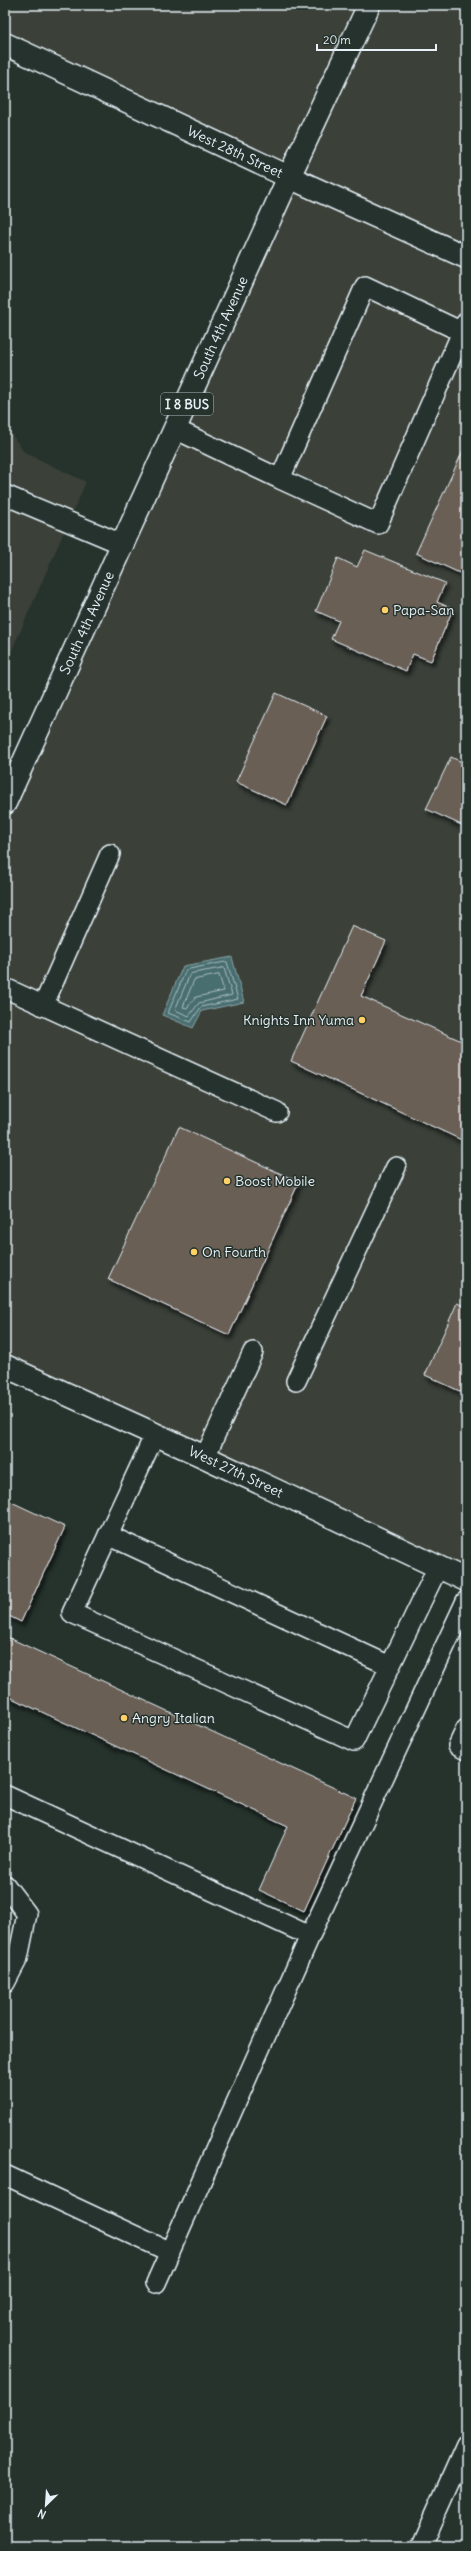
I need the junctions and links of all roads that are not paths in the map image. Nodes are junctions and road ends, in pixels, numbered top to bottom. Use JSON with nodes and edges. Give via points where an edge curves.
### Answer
{"nodes":[{"id":1,"x":369,"y":5,"type":"edge"},
{"id":2,"x":5,"y":44,"type":"edge"},
{"id":3,"x":289,"y":177,"type":"junction"},
{"id":4,"x":466,"y":257,"type":"edge"},
{"id":5,"x":464,"y":327,"type":"edge"},
{"id":6,"x":175,"y":429,"type":"junction"},
{"id":7,"x":280,"y":479,"type":"junction"},
{"id":8,"x":5,"y":495,"type":"edge"},
{"id":9,"x":124,"y":545,"type":"junction"},
{"id":10,"x":5,"y":803,"type":"edge"},
{"id":11,"x":110,"y":854,"type":"dead end"},
{"id":12,"x":5,"y":988,"type":"edge"},
{"id":13,"x":43,"y":1006,"type":"junction"},
{"id":14,"x":277,"y":1112,"type":"dead end"},
{"id":15,"x":396,"y":1167,"type":"dead end"},
{"id":16,"x":253,"y":1352,"type":"dead end"},
{"id":17,"x":5,"y":1366,"type":"edge"},
{"id":18,"x":296,"y":1381,"type":"dead end"},
{"id":19,"x":155,"y":1434,"type":"junction"},
{"id":20,"x":205,"y":1457,"type":"junction"},
{"id":21,"x":108,"y":1535,"type":"junction"},
{"id":22,"x":438,"y":1567,"type":"junction"},
{"id":23,"x":466,"y":1580,"type":"edge"},
{"id":24,"x":466,"y":1601,"type":"edge"},
{"id":25,"x":390,"y":1666,"type":"junction"},
{"id":26,"x":466,"y":1729,"type":"edge"},
{"id":27,"x":466,"y":1750,"type":"edge"},
{"id":28,"x":5,"y":1795,"type":"edge"},
{"id":29,"x":5,"y":1886,"type":"edge"},
{"id":30,"x":310,"y":1936,"type":"junction"},
{"id":31,"x":5,"y":1983,"type":"edge"},
{"id":32,"x":5,"y":2175,"type":"edge"},
{"id":33,"x":170,"y":2252,"type":"junction"},
{"id":34,"x":156,"y":2283,"type":"dead end"},
{"id":35,"x":466,"y":2445,"type":"edge"},
{"id":36,"x":420,"y":2546,"type":"edge"}],
"edges":[{"from":1,"to":3,"type":"street","name":"South 4th Avenue","number":"I 8 BUS"},
{"from":2,"to":3,"type":"street","name":"West 28th Street"},
{"from":3,"to":4,"type":"street","name":"West 28th Street"},
{"from":3,"to":6,"type":"street","name":"South 4th Avenue","number":"I 8 BUS"},
{"from":5,"to":7,"type":"lane","via":[[365,286]]},
{"from":5,"to":7,"type":"lane","via":[[378,524]]},
{"from":6,"to":7,"type":"lane"},
{"from":6,"to":9,"type":"street","name":"South 4th Avenue","number":"I 8 BUS"},
{"from":8,"to":9,"type":"lane"},
{"from":9,"to":10,"type":"street","name":"South 4th Avenue","number":"I 8 BUS"},
{"from":11,"to":13,"type":"lane"},
{"from":12,"to":13,"type":"lane"},
{"from":13,"to":14,"type":"lane"},
{"from":15,"to":18,"type":"lane"},
{"from":16,"to":20,"type":"lane"},
{"from":17,"to":19,"type":"street","name":"West 27th Street"},
{"from":19,"to":20,"type":"street","name":"West 27th Street"},
{"from":19,"to":21,"type":"lane"},
{"from":20,"to":22,"type":"street","name":"West 27th Street"},
{"from":21,"to":25,"type":"lane"},
{"from":21,"to":25,"type":"lane","via":[[72,1613],[354,1741]]},
{"from":22,"to":23,"type":"street","name":"West 27th Street"},
{"from":22,"to":25,"type":"lane"},
{"from":24,"to":30,"type":"lane"},
{"from":26,"to":27,"type":"lane","via":[[458,1746]]},
{"from":28,"to":30,"type":"lane"},
{"from":29,"to":31,"type":"lane","via":[[27,1914],[18,1958]]},
{"from":30,"to":33,"type":"lane"},
{"from":32,"to":33,"type":"lane"},
{"from":33,"to":34,"type":"lane"},
{"from":35,"to":36,"type":"lane"}]}
